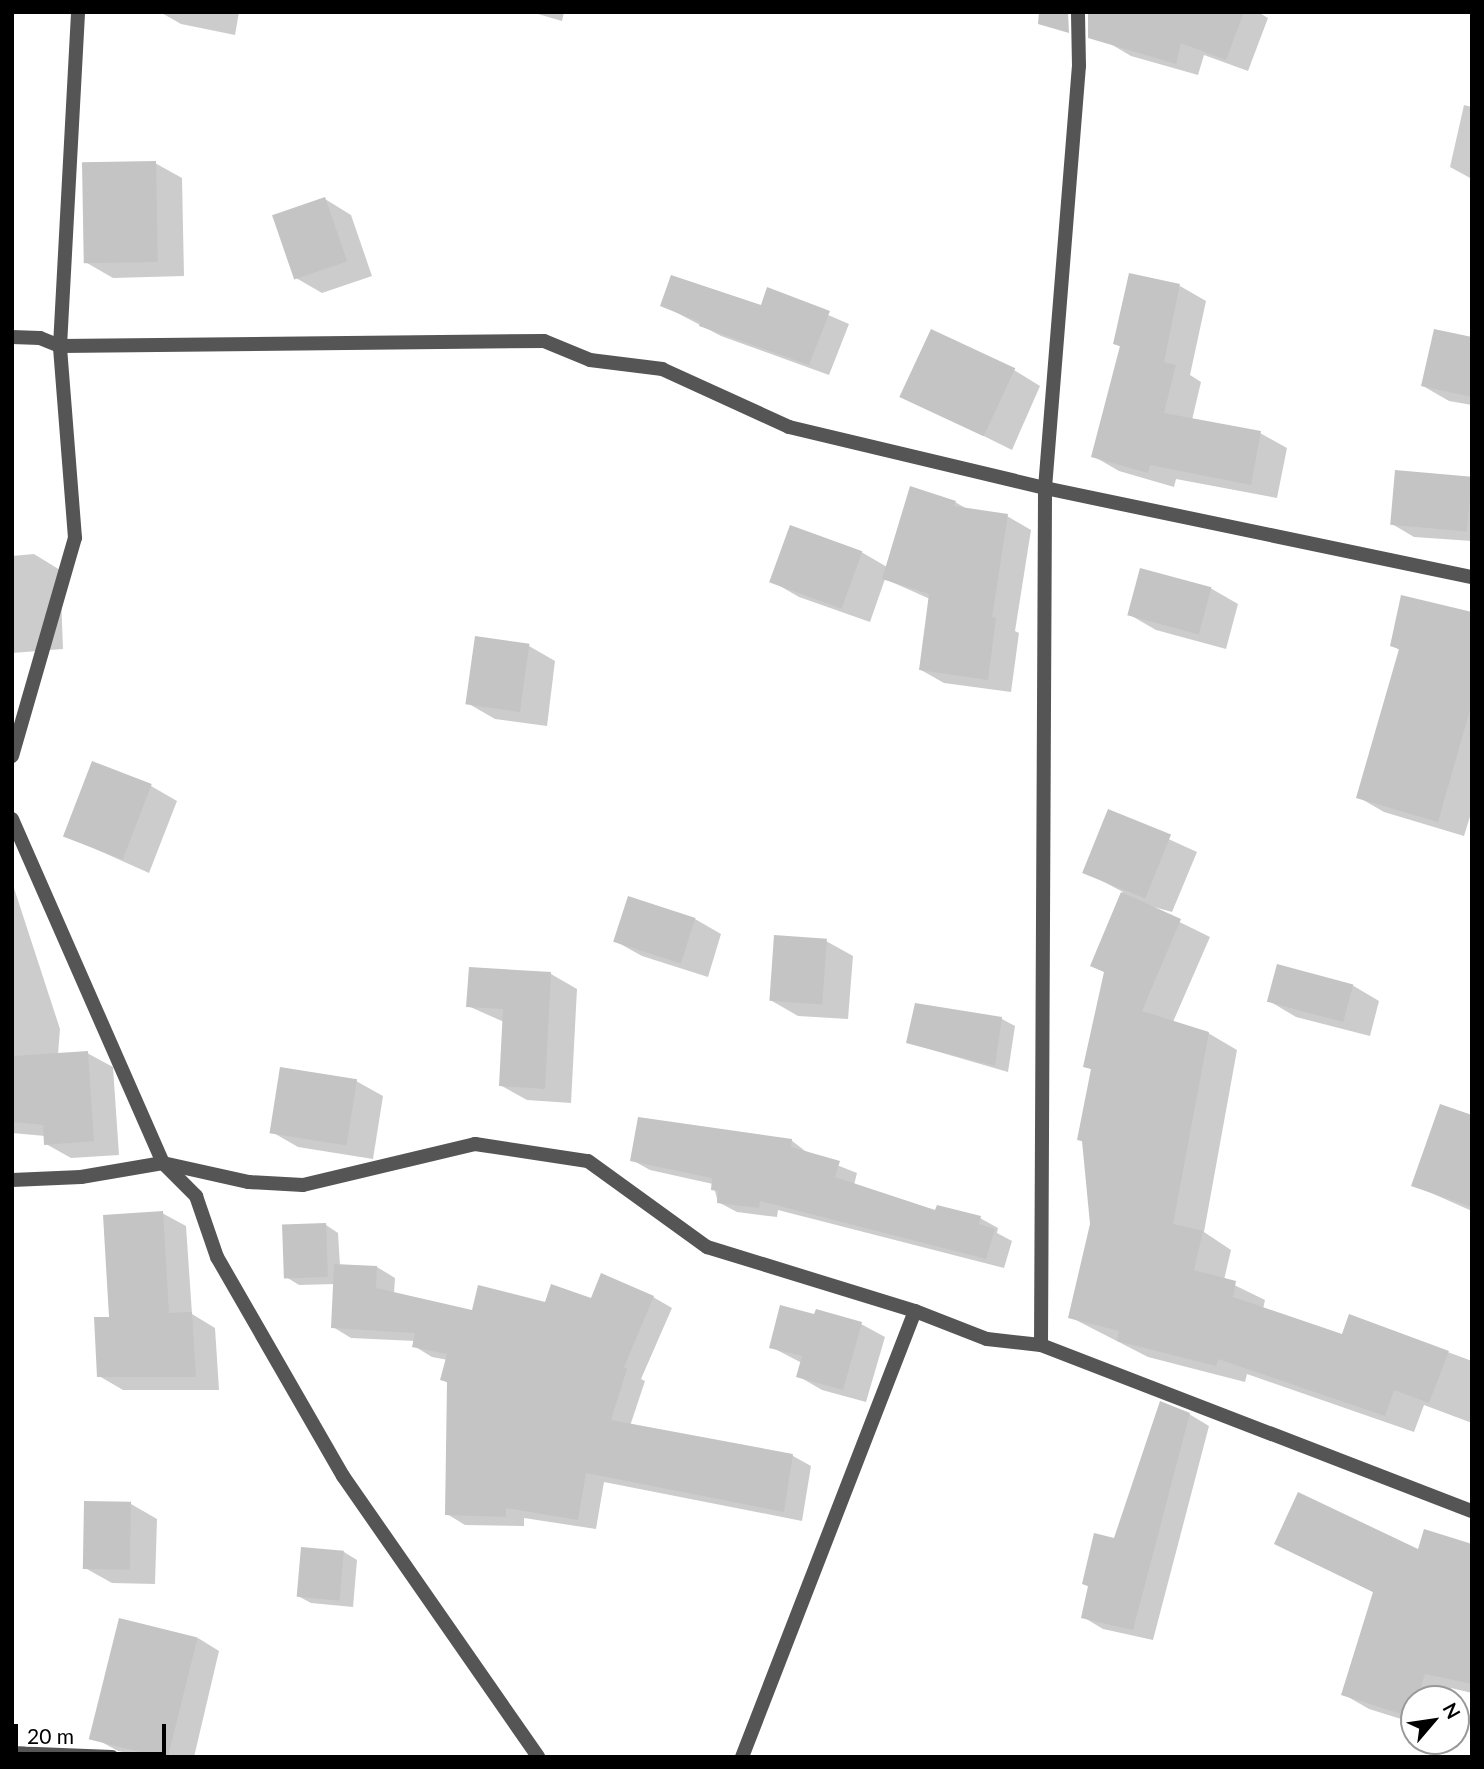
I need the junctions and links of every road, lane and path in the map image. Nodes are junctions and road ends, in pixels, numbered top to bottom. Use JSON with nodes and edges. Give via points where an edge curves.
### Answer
{"nodes":[{"id":1,"x":78,"y":12,"type":"edge"},
{"id":2,"x":1079,"y":12,"type":"edge"},
{"id":3,"x":12,"y":337,"type":"edge"},
{"id":4,"x":61,"y":346,"type":"junction"},
{"id":5,"x":1045,"y":488,"type":"junction"},
{"id":6,"x":1472,"y":577,"type":"edge"},
{"id":7,"x":12,"y":756,"type":"edge"},
{"id":8,"x":12,"y":819,"type":"edge"},
{"id":9,"x":163,"y":1163,"type":"junction"},
{"id":10,"x":12,"y":1180,"type":"edge"},
{"id":11,"x":915,"y":1311,"type":"junction"},
{"id":12,"x":1041,"y":1345,"type":"junction"},
{"id":13,"x":1472,"y":1511,"type":"edge"},
{"id":14,"x":12,"y":1753,"type":"edge"},
{"id":15,"x":112,"y":1757,"type":"edge"},
{"id":16,"x":538,"y":1757,"type":"edge"},
{"id":17,"x":742,"y":1757,"type":"edge"}],
"edges":[{"from":1,"to":4,"type":"street"},
{"from":2,"to":5,"type":"street","via":[[1079,66]]},
{"from":3,"to":4,"type":"street","via":[[40,338]]},
{"from":4,"to":5,"type":"street","via":[[544,341],[590,360],[662,369],[789,426]]},
{"from":4,"to":7,"type":"street","via":[[75,538]]},
{"from":5,"to":6,"type":"street"},
{"from":5,"to":12,"type":"street"},
{"from":8,"to":9,"type":"street"},
{"from":9,"to":10,"type":"street","via":[[81,1177]]},
{"from":9,"to":11,"type":"street","via":[[249,1182],[303,1185],[475,1144],[589,1161],[706,1247]]},
{"from":9,"to":16,"type":"street","via":[[196,1196],[218,1257],[343,1476]]},
{"from":11,"to":12,"type":"street","via":[[987,1339]]},
{"from":11,"to":17,"type":"street"},
{"from":12,"to":13,"type":"street"},
{"from":14,"to":15,"type":"street"}]}
